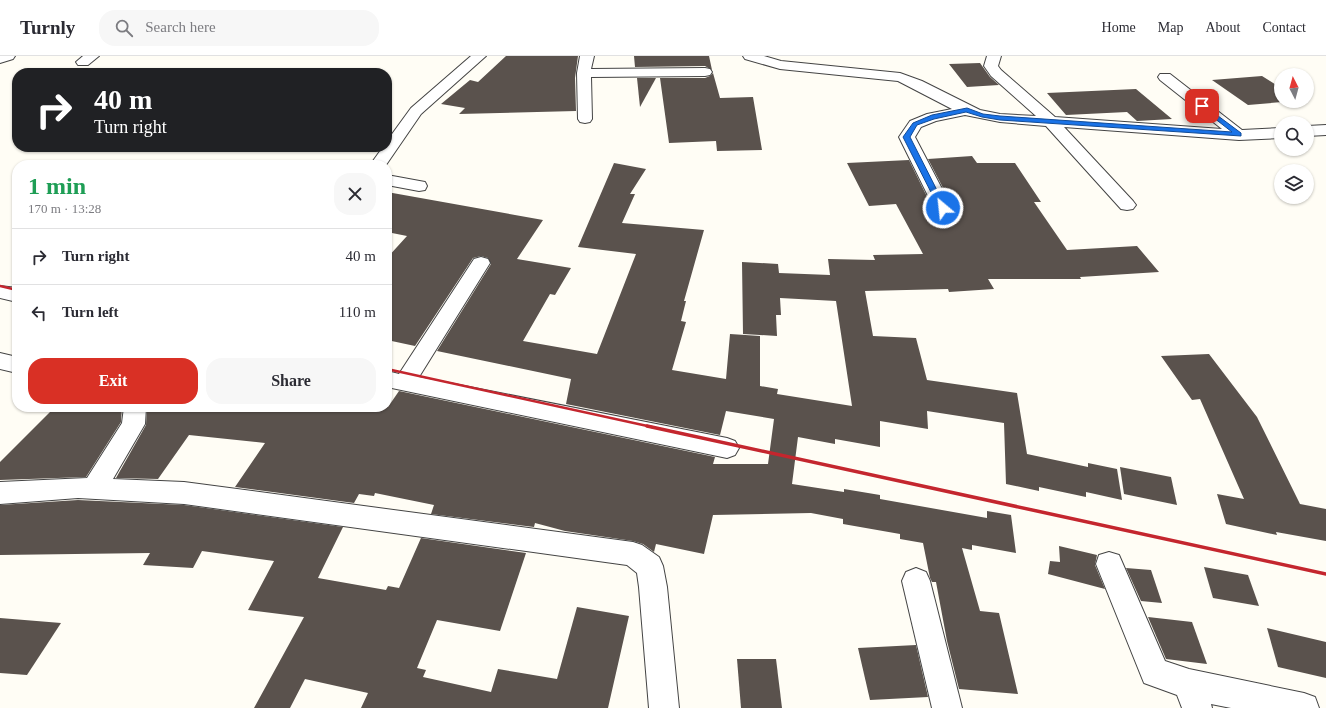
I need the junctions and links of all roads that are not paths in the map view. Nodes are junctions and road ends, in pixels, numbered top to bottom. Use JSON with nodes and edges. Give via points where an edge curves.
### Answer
{"nodes":[{"id":1,"x":8,"y":56,"type":"edge"},
{"id":2,"x":479,"y":56,"type":"edge"},
{"id":3,"x":587,"y":56,"type":"edge"},
{"id":4,"x":750,"y":56,"type":"edge"},
{"id":5,"x":994,"y":56,"type":"edge"},
{"id":6,"x":0,"y":59,"type":"edge"},
{"id":7,"x":705,"y":72,"type":"dead end"},
{"id":8,"x":584,"y":73,"type":"junction"},
{"id":9,"x":1165,"y":77,"type":"dead end"},
{"id":10,"x":967,"y":110,"type":"junction"},
{"id":11,"x":585,"y":119,"type":"dead end"},
{"id":12,"x":1051,"y":122,"type":"junction"},
{"id":13,"x":1326,"y":130,"type":"edge"},
{"id":14,"x":1314,"y":131,"type":"edge"},
{"id":15,"x":1274,"y":133,"type":"edge"},
{"id":16,"x":1239,"y":135,"type":"junction"},
{"id":17,"x":392,"y":145,"type":"edge"},
{"id":18,"x":392,"y":181,"type":"edge"},
{"id":19,"x":419,"y":186,"type":"dead end"},
{"id":20,"x":1128,"y":205,"type":"dead end"},
{"id":21,"x":943,"y":208,"type":"dead end"},
{"id":22,"x":481,"y":263,"type":"dead end"},
{"id":23,"x":0,"y":292,"type":"edge"},
{"id":24,"x":12,"y":294,"type":"edge"},
{"id":25,"x":0,"y":361,"type":"edge"},
{"id":26,"x":12,"y":364,"type":"edge"},
{"id":27,"x":395,"y":380,"type":"edge"},
{"id":28,"x":134,"y":412,"type":"edge"},
{"id":29,"x":727,"y":448,"type":"dead end"},
{"id":30,"x":94,"y":489,"type":"junction"},
{"id":31,"x":0,"y":493,"type":"edge"},
{"id":32,"x":1109,"y":564,"type":"dead end"},
{"id":33,"x":916,"y":581,"type":"dead end"},
{"id":34,"x":1193,"y":696,"type":"edge"},
{"id":35,"x":664,"y":708,"type":"edge"},
{"id":36,"x":947,"y":708,"type":"edge"},
{"id":37,"x":1304,"y":708,"type":"edge"}],
"edges":[{"from":1,"to":6,"type":"street"},
{"from":2,"to":17,"type":"street","via":[[416,111]]},
{"from":3,"to":8,"type":"street"},
{"from":4,"to":10,"type":"street","via":[[780,65],[900,78],[914,82]]},
{"from":5,"to":12,"type":"street","via":[[991,66],[996,73]]},
{"from":7,"to":8,"type":"street"},
{"from":8,"to":11,"type":"street"},
{"from":9,"to":16,"type":"street"},
{"from":10,"to":12,"type":"street","via":[[1000,118]]},
{"from":10,"to":21,"type":"street","via":[[932,117],[915,124],[907,137]]},
{"from":12,"to":16,"type":"street"},
{"from":12,"to":20,"type":"street"},
{"from":13,"to":14,"type":"street"},
{"from":15,"to":16,"type":"street"},
{"from":18,"to":19,"type":"street"},
{"from":22,"to":27,"type":"street","via":[[410,374]]},
{"from":23,"to":24,"type":"street"},
{"from":25,"to":26,"type":"street"},
{"from":27,"to":29,"type":"street"},
{"from":28,"to":30,"type":"street","via":[[133,424]]},
{"from":30,"to":31,"type":"street"},
{"from":30,"to":35,"type":"street","via":[[184,493],[633,554],[649,566]]},
{"from":32,"to":34,"type":"street","via":[[1155,672]]},
{"from":33,"to":36,"type":"street"},
{"from":34,"to":37,"type":"street"}]}
